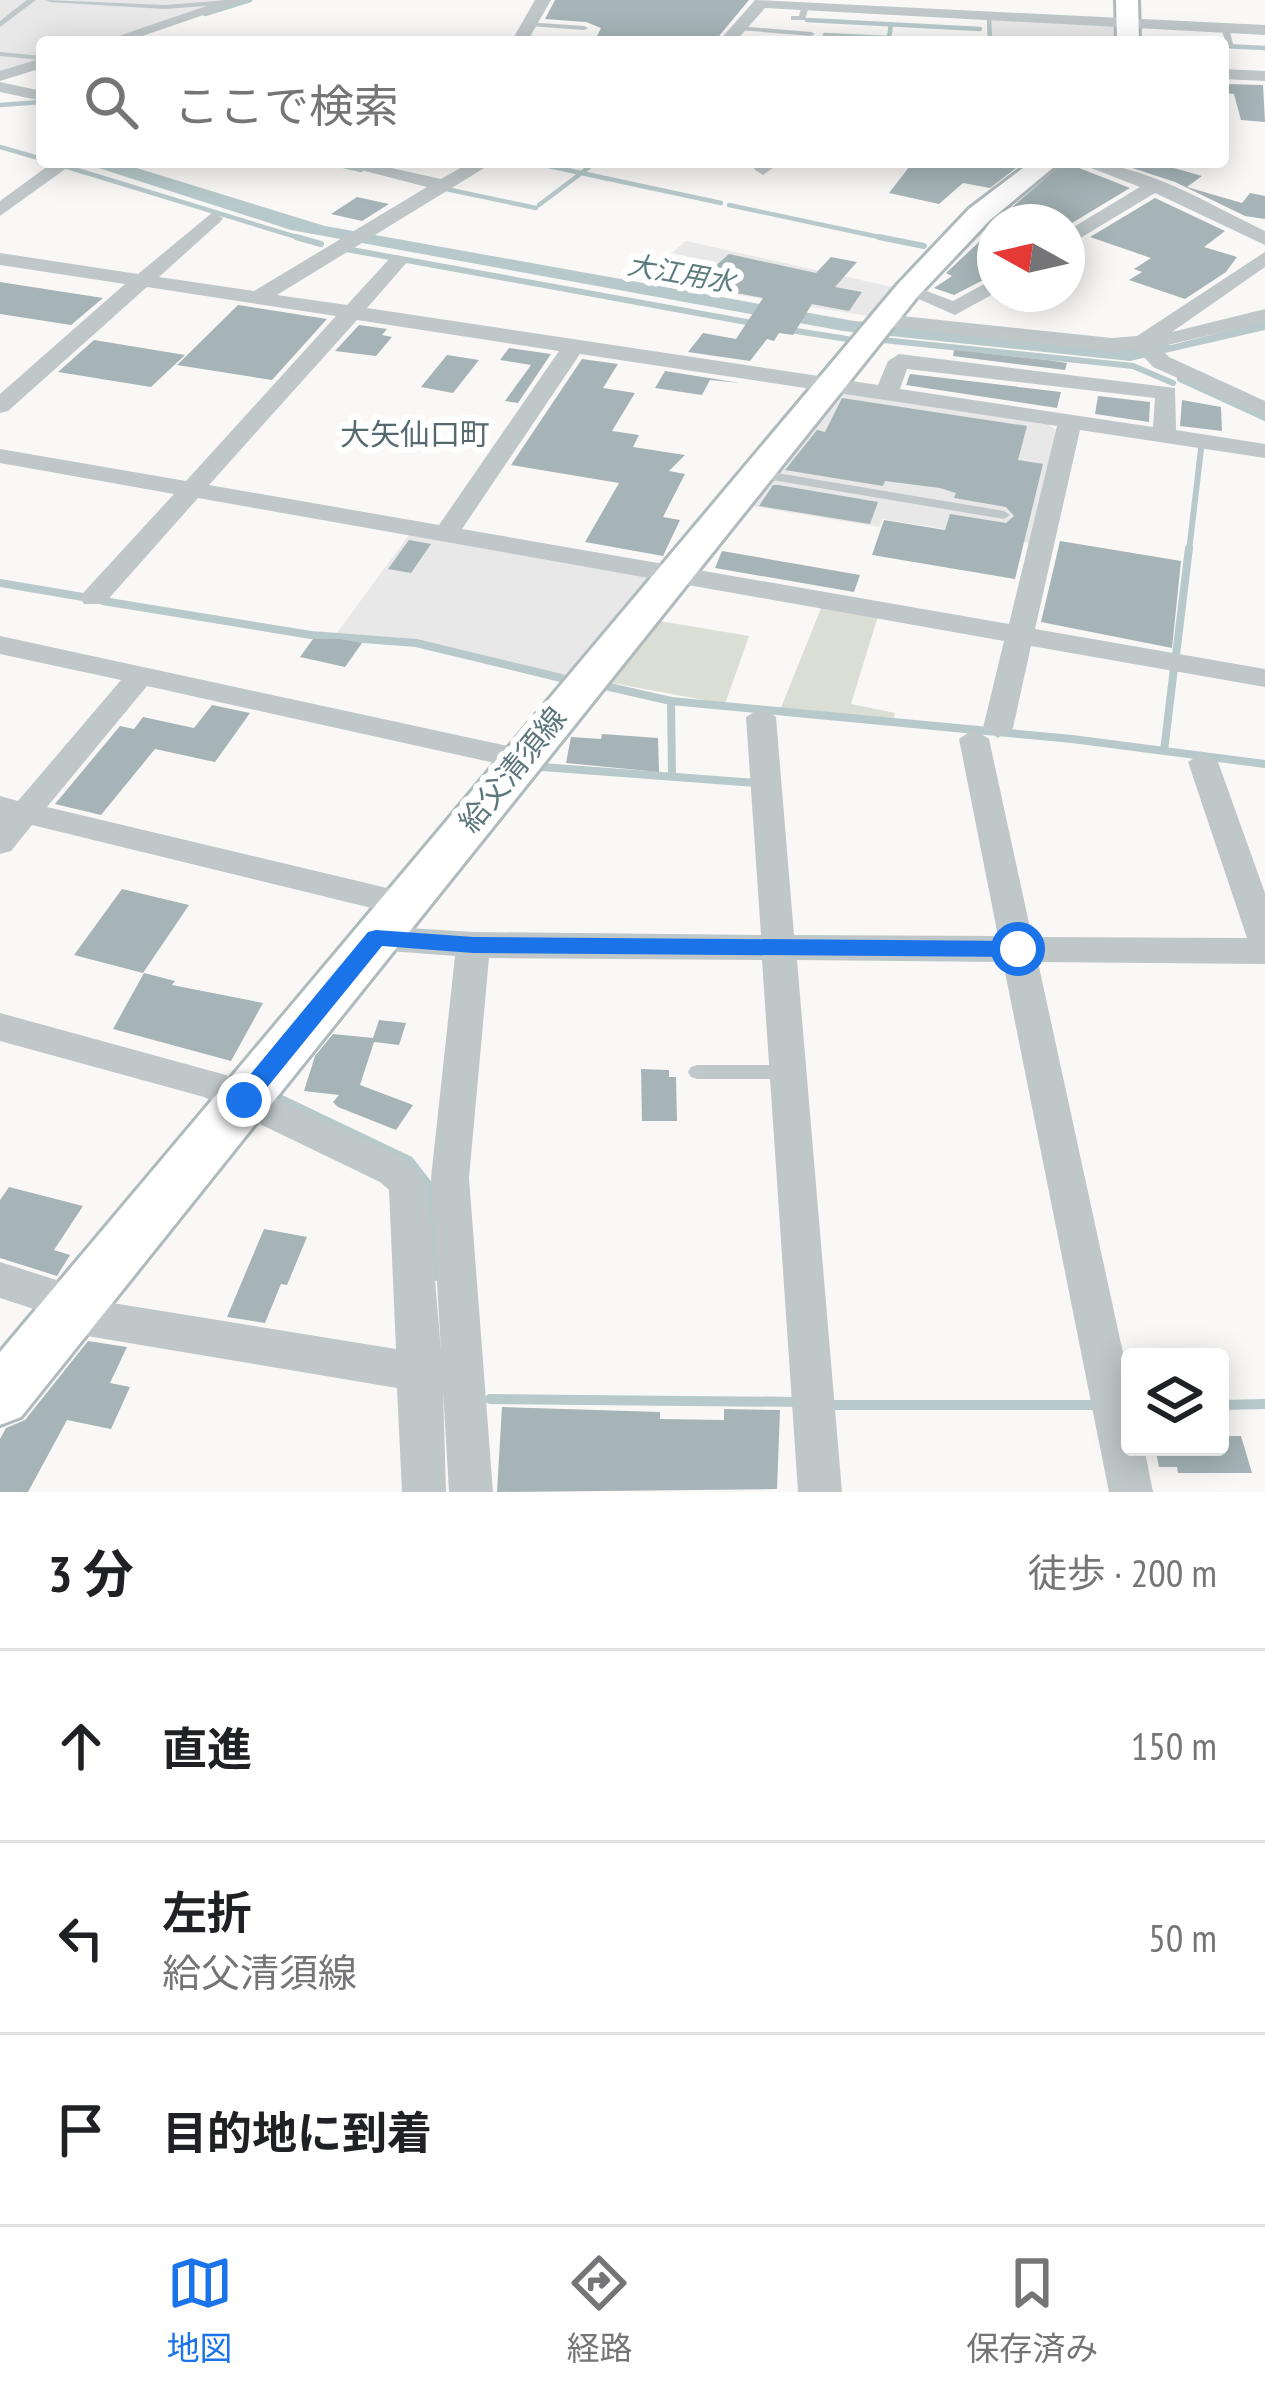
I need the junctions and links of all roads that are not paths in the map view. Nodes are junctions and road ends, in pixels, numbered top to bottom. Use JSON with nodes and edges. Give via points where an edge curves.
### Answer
{"nodes":[{"id":1,"x":32,"y":0,"type":"edge"},
{"id":2,"x":50,"y":0,"type":"edge"},
{"id":3,"x":543,"y":0,"type":"edge"},
{"id":4,"x":237,"y":1,"type":"edge"},
{"id":5,"x":762,"y":2,"type":"edge"},
{"id":6,"x":835,"y":4,"type":"edge"},
{"id":7,"x":983,"y":16,"type":"junction"},
{"id":8,"x":1127,"y":22,"type":"edge"},
{"id":9,"x":530,"y":24,"type":"junction"},
{"id":10,"x":0,"y":25,"type":"edge"},
{"id":11,"x":584,"y":28,"type":"dead end"},
{"id":12,"x":739,"y":28,"type":"junction"},
{"id":13,"x":1225,"y":28,"type":"junction"},
{"id":14,"x":1265,"y":30,"type":"edge"},
{"id":15,"x":811,"y":34,"type":"dead end"},
{"id":16,"x":128,"y":36,"type":"edge"},
{"id":17,"x":523,"y":36,"type":"edge"},
{"id":18,"x":732,"y":36,"type":"edge"},
{"id":19,"x":985,"y":36,"type":"edge"},
{"id":20,"x":1228,"y":36,"type":"edge"},
{"id":21,"x":1229,"y":38,"type":"edge"},
{"id":22,"x":1232,"y":46,"type":"dead end"},
{"id":23,"x":0,"y":54,"type":"edge"},
{"id":24,"x":36,"y":59,"type":"edge"},
{"id":25,"x":36,"y":62,"type":"edge"},
{"id":26,"x":1229,"y":74,"type":"edge"},
{"id":27,"x":0,"y":76,"type":"edge"},
{"id":28,"x":1265,"y":76,"type":"edge"},
{"id":29,"x":0,"y":87,"type":"edge"},
{"id":30,"x":36,"y":95,"type":"edge"},
{"id":31,"x":58,"y":168,"type":"edge"},
{"id":32,"x":366,"y":168,"type":"edge"},
{"id":33,"x":474,"y":168,"type":"edge"},
{"id":34,"x":1039,"y":168,"type":"edge"},
{"id":35,"x":1102,"y":168,"type":"edge"},
{"id":36,"x":444,"y":185,"type":"junction"},
{"id":37,"x":1154,"y":186,"type":"junction"},
{"id":38,"x":0,"y":210,"type":"edge"},
{"id":39,"x":213,"y":218,"type":"dead end"},
{"id":40,"x":1085,"y":229,"type":"edge"},
{"id":41,"x":1265,"y":239,"type":"edge"},
{"id":42,"x":1265,"y":258,"type":"edge"},
{"id":43,"x":0,"y":259,"type":"edge"},
{"id":44,"x":398,"y":260,"type":"dead end"},
{"id":45,"x":143,"y":280,"type":"junction"},
{"id":46,"x":908,"y":290,"type":"junction"},
{"id":47,"x":977,"y":295,"type":"edge"},
{"id":48,"x":259,"y":297,"type":"junction"},
{"id":49,"x":352,"y":311,"type":"junction"},
{"id":50,"x":1265,"y":315,"type":"edge"},
{"id":51,"x":878,"y":326,"type":"junction"},
{"id":52,"x":575,"y":344,"type":"junction"},
{"id":53,"x":1148,"y":348,"type":"junction"},
{"id":54,"x":830,"y":384,"type":"junction"},
{"id":55,"x":887,"y":393,"type":"junction"},
{"id":56,"x":0,"y":406,"type":"edge"},
{"id":57,"x":1265,"y":410,"type":"edge"},
{"id":58,"x":1070,"y":421,"type":"junction"},
{"id":59,"x":1164,"y":436,"type":"junction"},
{"id":60,"x":1265,"y":452,"type":"edge"},
{"id":61,"x":0,"y":456,"type":"edge"},
{"id":62,"x":756,"y":473,"type":"junction"},
{"id":63,"x":192,"y":489,"type":"junction"},
{"id":64,"x":1004,"y":514,"type":"dead end"},
{"id":65,"x":447,"y":533,"type":"junction"},
{"id":66,"x":675,"y":573,"type":"junction"},
{"id":67,"x":94,"y":598,"type":"dead end"},
{"id":68,"x":1020,"y":634,"type":"junction"},
{"id":69,"x":0,"y":644,"type":"edge"},
{"id":70,"x":141,"y":676,"type":"junction"},
{"id":71,"x":1265,"y":678,"type":"edge"},
{"id":72,"x":761,"y":717,"type":"dead end"},
{"id":73,"x":522,"y":759,"type":"junction"},
{"id":74,"x":1202,"y":762,"type":"dead end"},
{"id":75,"x":13,"y":810,"type":"edge"},
{"id":76,"x":0,"y":843,"type":"edge"},
{"id":77,"x":390,"y":921,"type":"junction"},
{"id":78,"x":1265,"y":940,"type":"edge"},
{"id":79,"x":473,"y":945,"type":"junction"},
{"id":80,"x":778,"y":947,"type":"junction"},
{"id":81,"x":1018,"y":949,"type":"junction"},
{"id":82,"x":1265,"y":951,"type":"edge"},
{"id":83,"x":0,"y":1027,"type":"edge"},
{"id":84,"x":698,"y":1072,"type":"dead end"},
{"id":85,"x":788,"y":1072,"type":"junction"},
{"id":86,"x":244,"y":1100,"type":"junction"},
{"id":87,"x":0,"y":1280,"type":"edge"},
{"id":88,"x":72,"y":1309,"type":"junction"},
{"id":89,"x":442,"y":1370,"type":"junction"},
{"id":90,"x":0,"y":1397,"type":"edge"},
{"id":91,"x":424,"y":1492,"type":"edge"},
{"id":92,"x":471,"y":1492,"type":"edge"},
{"id":93,"x":820,"y":1492,"type":"edge"},
{"id":94,"x":1131,"y":1492,"type":"edge"}],
"edges":[{"from":1,"to":10,"type":"lane"},
{"from":2,"to":4,"type":"lane","via":[[165,7]]},
{"from":3,"to":9,"type":"street"},
{"from":4,"to":16,"type":"street"},
{"from":5,"to":6,"type":"street","via":[[799,12]]},
{"from":5,"to":12,"type":"street"},
{"from":6,"to":7,"type":"street"},
{"from":7,"to":8,"type":"street"},
{"from":7,"to":19,"type":"street"},
{"from":8,"to":13,"type":"street"},
{"from":9,"to":11,"type":"lane"},
{"from":9,"to":17,"type":"street"},
{"from":12,"to":15,"type":"lane"},
{"from":12,"to":18,"type":"street"},
{"from":13,"to":14,"type":"street"},
{"from":13,"to":20,"type":"lane"},
{"from":21,"to":22,"type":"lane"},
{"from":23,"to":24,"type":"lane"},
{"from":25,"to":27,"type":"street"},
{"from":26,"to":28,"type":"street"},
{"from":29,"to":30,"type":"street"},
{"from":31,"to":38,"type":"street"},
{"from":32,"to":36,"type":"street"},
{"from":33,"to":36,"type":"street"},
{"from":34,"to":46,"type":"main road","name":"給父清須線","via":[[979,215]]},
{"from":35,"to":37,"type":"street"},
{"from":36,"to":48,"type":"street"},
{"from":37,"to":40,"type":"street"},
{"from":37,"to":41,"type":"street"},
{"from":39,"to":45,"type":"street"},
{"from":42,"to":53,"type":"street"},
{"from":43,"to":45,"type":"street"},
{"from":44,"to":49,"type":"street"},
{"from":45,"to":48,"type":"street"},
{"from":45,"to":56,"type":"street"},
{"from":46,"to":47,"type":"street","via":[[955,309]]},
{"from":46,"to":51,"type":"main road","name":"給父清須線"},
{"from":48,"to":49,"type":"street"},
{"from":49,"to":52,"type":"street"},
{"from":49,"to":63,"type":"street"},
{"from":50,"to":53,"type":"street"},
{"from":51,"to":53,"type":"street"},
{"from":51,"to":54,"type":"main road","name":"給父清須線"},
{"from":52,"to":54,"type":"street"},
{"from":52,"to":65,"type":"street"},
{"from":53,"to":57,"type":"street"},
{"from":54,"to":55,"type":"street"},
{"from":54,"to":62,"type":"main road","name":"給父清須線"},
{"from":55,"to":58,"type":"street"},
{"from":55,"to":59,"type":"street","via":[[899,361],[1167,393]]},
{"from":58,"to":59,"type":"street"},
{"from":58,"to":68,"type":"street"},
{"from":59,"to":60,"type":"street"},
{"from":61,"to":63,"type":"street"},
{"from":62,"to":64,"type":"lane"},
{"from":62,"to":66,"type":"main road","name":"給父清須線"},
{"from":63,"to":65,"type":"street"},
{"from":63,"to":67,"type":"street"},
{"from":65,"to":66,"type":"street"},
{"from":66,"to":68,"type":"street"},
{"from":66,"to":73,"type":"main road","name":"給父清須線"},
{"from":68,"to":71,"type":"street"},
{"from":68,"to":81,"type":"street","via":[[986,733]]},
{"from":69,"to":70,"type":"street"},
{"from":70,"to":73,"type":"street"},
{"from":70,"to":75,"type":"street"},
{"from":72,"to":80,"type":"street"},
{"from":73,"to":77,"type":"main road","name":"給父清須線"},
{"from":74,"to":78,"type":"street"},
{"from":75,"to":76,"type":"street"},
{"from":75,"to":77,"type":"street"},
{"from":77,"to":79,"type":"street"},
{"from":77,"to":86,"type":"main road","name":"給父清須線"},
{"from":79,"to":80,"type":"street"},
{"from":79,"to":89,"type":"street"},
{"from":80,"to":81,"type":"street"},
{"from":80,"to":85,"type":"street"},
{"from":81,"to":82,"type":"street"},
{"from":81,"to":94,"type":"street"},
{"from":83,"to":86,"type":"street"},
{"from":84,"to":85,"type":"lane"},
{"from":85,"to":93,"type":"street"},
{"from":86,"to":88,"type":"main road","name":"給父清須線"},
{"from":86,"to":89,"type":"street","via":[[408,1184]]},
{"from":87,"to":88,"type":"street"},
{"from":88,"to":89,"type":"street"},
{"from":88,"to":90,"type":"main road","name":"給父清須線"},
{"from":89,"to":91,"type":"street"},
{"from":89,"to":92,"type":"street"}]}
